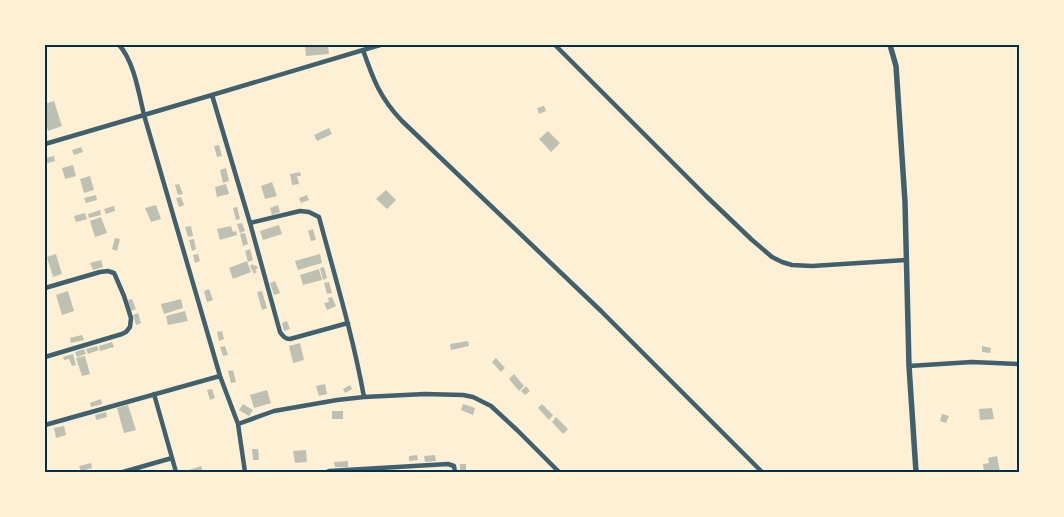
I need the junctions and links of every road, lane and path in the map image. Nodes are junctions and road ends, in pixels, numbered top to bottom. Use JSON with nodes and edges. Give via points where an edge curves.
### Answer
{"nodes":[{"id":1,"x":118,"y":45,"type":"edge"},
{"id":2,"x":380,"y":45,"type":"edge"},
{"id":3,"x":554,"y":45,"type":"edge"},
{"id":4,"x":890,"y":45,"type":"edge"},
{"id":5,"x":363,"y":50,"type":"junction"},
{"id":6,"x":212,"y":95,"type":"junction"},
{"id":7,"x":144,"y":115,"type":"junction"},
{"id":8,"x":45,"y":144,"type":"edge"},
{"id":9,"x":250,"y":223,"type":"junction"},
{"id":10,"x":906,"y":260,"type":"junction"},
{"id":11,"x":45,"y":288,"type":"edge"},
{"id":12,"x":348,"y":324,"type":"junction"},
{"id":13,"x":45,"y":357,"type":"edge"},
{"id":14,"x":1019,"y":364,"type":"edge"},
{"id":15,"x":909,"y":366,"type":"junction"},
{"id":16,"x":220,"y":376,"type":"junction"},
{"id":17,"x":154,"y":394,"type":"junction"},
{"id":18,"x":364,"y":397,"type":"junction"},
{"id":19,"x":238,"y":424,"type":"junction"},
{"id":20,"x":45,"y":425,"type":"edge"},
{"id":21,"x":172,"y":458,"type":"junction"},
{"id":22,"x":123,"y":472,"type":"edge"},
{"id":23,"x":176,"y":472,"type":"edge"},
{"id":24,"x":245,"y":472,"type":"edge"},
{"id":25,"x":327,"y":472,"type":"edge"},
{"id":26,"x":455,"y":472,"type":"edge"},
{"id":27,"x":559,"y":472,"type":"edge"},
{"id":28,"x":762,"y":472,"type":"edge"},
{"id":29,"x":916,"y":472,"type":"edge"}],
"edges":[{"from":1,"to":7,"type":"street","via":[[131,65]]},
{"from":2,"to":5,"type":"street"},
{"from":3,"to":10,"type":"street","via":[[772,257],[802,266]]},
{"from":4,"to":10,"type":"street","via":[[896,66]]},
{"from":5,"to":6,"type":"street"},
{"from":5,"to":28,"type":"street","via":[[378,90],[402,121],[601,311]]},
{"from":6,"to":7,"type":"street"},
{"from":6,"to":9,"type":"street"},
{"from":7,"to":8,"type":"street"},
{"from":7,"to":16,"type":"street"},
{"from":9,"to":12,"type":"street","via":[[300,210],[319,217]]},
{"from":9,"to":12,"type":"street","via":[[282,335],[290,339]]},
{"from":10,"to":15,"type":"street"},
{"from":11,"to":13,"type":"street","via":[[100,272],[112,272],[116,275],[132,320],[128,330],[122,334]]},
{"from":12,"to":18,"type":"street"},
{"from":14,"to":15,"type":"street","via":[[972,362]]},
{"from":15,"to":29,"type":"street"},
{"from":16,"to":17,"type":"street"},
{"from":16,"to":19,"type":"street"},
{"from":17,"to":20,"type":"street"},
{"from":17,"to":21,"type":"street"},
{"from":18,"to":19,"type":"street","via":[[274,411]]},
{"from":18,"to":27,"type":"street","via":[[426,394],[474,397],[491,406]]},
{"from":19,"to":24,"type":"street"},
{"from":21,"to":22,"type":"street"},
{"from":21,"to":23,"type":"street"},
{"from":25,"to":26,"type":"street","via":[[448,464],[454,466]]}]}
